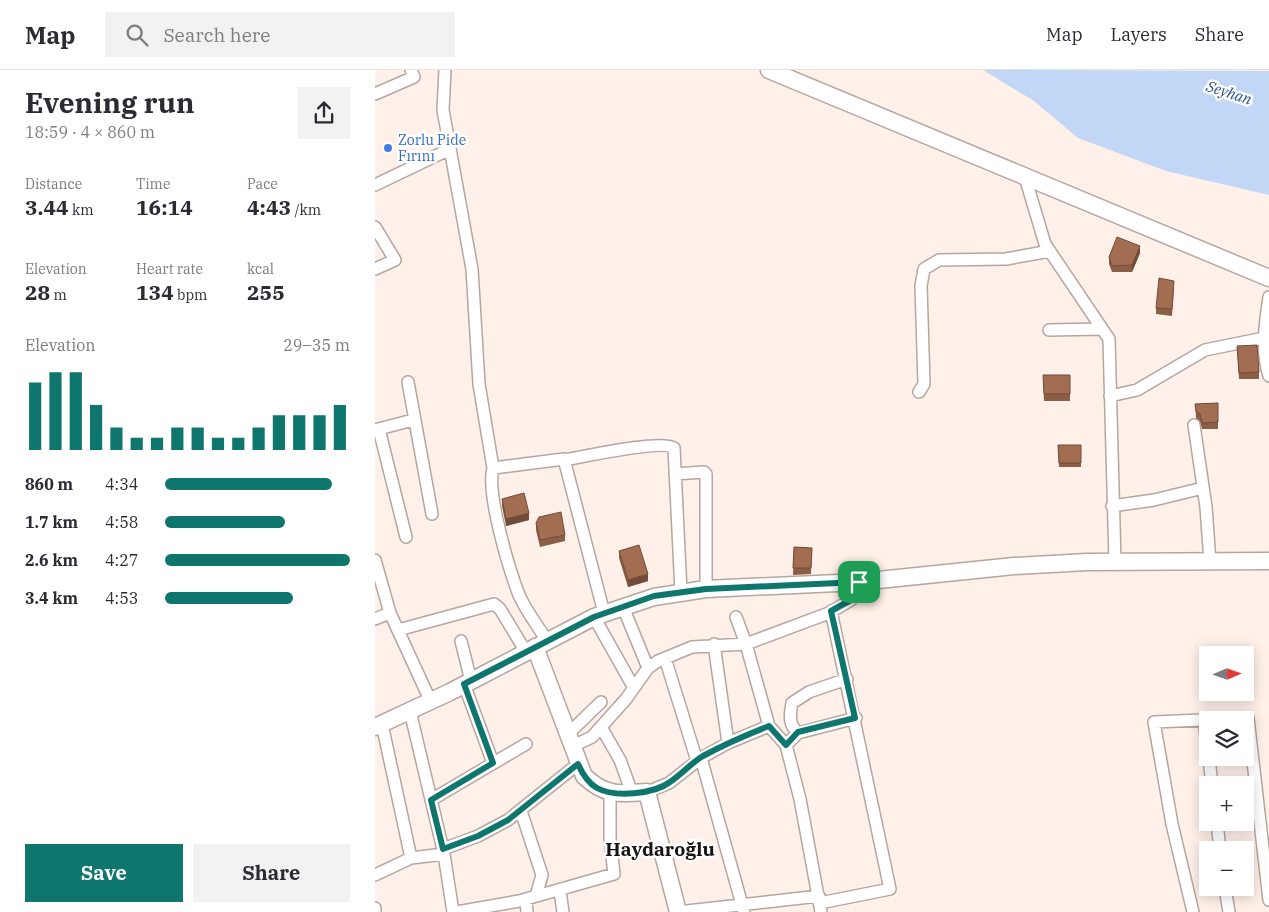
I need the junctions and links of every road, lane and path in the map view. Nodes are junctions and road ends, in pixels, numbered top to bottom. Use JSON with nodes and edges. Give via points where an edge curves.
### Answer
{"nodes":[{"id":1,"x":411,"y":70,"type":"edge"},
{"id":2,"x":445,"y":70,"type":"edge"},
{"id":3,"x":769,"y":70,"type":"edge"},
{"id":4,"x":375,"y":94,"type":"edge"},
{"id":5,"x":450,"y":149,"type":"junction"},
{"id":6,"x":1025,"y":177,"type":"junction"},
{"id":7,"x":375,"y":184,"type":"edge"},
{"id":8,"x":375,"y":227,"type":"edge"},
{"id":9,"x":1050,"y":251,"type":"junction"},
{"id":10,"x":375,"y":269,"type":"edge"},
{"id":11,"x":1269,"y":278,"type":"edge"},
{"id":12,"x":1269,"y":297,"type":"edge"},
{"id":13,"x":1102,"y":329,"type":"junction"},
{"id":14,"x":1049,"y":330,"type":"dead end"},
{"id":15,"x":1264,"y":338,"type":"junction"},
{"id":16,"x":1269,"y":376,"type":"edge"},
{"id":17,"x":408,"y":382,"type":"dead end"},
{"id":18,"x":919,"y":392,"type":"dead end"},
{"id":19,"x":1110,"y":396,"type":"junction"},
{"id":20,"x":413,"y":420,"type":"junction"},
{"id":21,"x":1193,"y":425,"type":"dead end"},
{"id":22,"x":377,"y":429,"type":"edge"},
{"id":23,"x":564,"y":460,"type":"junction"},
{"id":24,"x":493,"y":468,"type":"junction"},
{"id":25,"x":675,"y":474,"type":"junction"},
{"id":26,"x":1203,"y":488,"type":"junction"},
{"id":27,"x":1113,"y":506,"type":"junction"},
{"id":28,"x":431,"y":514,"type":"dead end"},
{"id":29,"x":406,"y":537,"type":"dead end"},
{"id":30,"x":375,"y":560,"type":"edge"},
{"id":31,"x":1269,"y":561,"type":"edge"},
{"id":32,"x":1115,"y":562,"type":"junction"},
{"id":33,"x":1210,"y":562,"type":"junction"},
{"id":34,"x":859,"y":582,"type":"junction"},
{"id":35,"x":706,"y":589,"type":"junction"},
{"id":36,"x":681,"y":592,"type":"junction"},
{"id":37,"x":623,"y":607,"type":"junction"},
{"id":38,"x":831,"y":611,"type":"junction"},
{"id":39,"x":390,"y":613,"type":"junction"},
{"id":40,"x":599,"y":615,"type":"junction"},
{"id":41,"x":735,"y":617,"type":"dead end"},
{"id":42,"x":375,"y":619,"type":"edge"},
{"id":43,"x":398,"y":630,"type":"junction"},
{"id":44,"x":461,"y":641,"type":"dead end"},
{"id":45,"x":714,"y":644,"type":"junction"},
{"id":46,"x":746,"y":644,"type":"junction"},
{"id":47,"x":536,"y":647,"type":"junction"},
{"id":48,"x":665,"y":658,"type":"junction"},
{"id":49,"x":648,"y":668,"type":"junction"},
{"id":50,"x":847,"y":679,"type":"junction"},
{"id":51,"x":468,"y":682,"type":"junction"},
{"id":52,"x":634,"y":688,"type":"junction"},
{"id":53,"x":431,"y":702,"type":"junction"},
{"id":54,"x":601,"y":702,"type":"dead end"},
{"id":55,"x":410,"y":711,"type":"junction"},
{"id":56,"x":855,"y":718,"type":"junction"},
{"id":57,"x":1199,"y":720,"type":"edge"},
{"id":58,"x":379,"y":726,"type":"edge"},
{"id":59,"x":769,"y":726,"type":"junction"},
{"id":60,"x":601,"y":727,"type":"junction"},
{"id":61,"x":798,"y":732,"type":"junction"},
{"id":62,"x":569,"y":741,"type":"junction"},
{"id":63,"x":728,"y":743,"type":"junction"},
{"id":64,"x":526,"y":744,"type":"dead end"},
{"id":65,"x":786,"y":745,"type":"junction"},
{"id":66,"x":699,"y":759,"type":"junction"},
{"id":67,"x":493,"y":763,"type":"junction"},
{"id":68,"x":578,"y":764,"type":"junction"},
{"id":69,"x":1254,"y":766,"type":"edge"},
{"id":70,"x":610,"y":791,"type":"junction"},
{"id":71,"x":640,"y":793,"type":"junction"},
{"id":72,"x":431,"y":800,"type":"junction"},
{"id":73,"x":521,"y":811,"type":"junction"},
{"id":74,"x":444,"y":851,"type":"junction"},
{"id":75,"x":411,"y":858,"type":"junction"},
{"id":76,"x":375,"y":875,"type":"edge"},
{"id":77,"x":560,"y":890,"type":"junction"},
{"id":78,"x":1226,"y":896,"type":"edge"},
{"id":79,"x":531,"y":898,"type":"junction"},
{"id":80,"x":1269,"y":900,"type":"edge"},
{"id":81,"x":820,"y":904,"type":"edge"},
{"id":82,"x":375,"y":908,"type":"edge"},
{"id":83,"x":496,"y":908,"type":"edge"},
{"id":84,"x":743,"y":908,"type":"edge"},
{"id":85,"x":375,"y":912,"type":"edge"},
{"id":86,"x":453,"y":912,"type":"edge"},
{"id":87,"x":457,"y":912,"type":"edge"},
{"id":88,"x":527,"y":912,"type":"edge"},
{"id":89,"x":563,"y":912,"type":"edge"},
{"id":90,"x":678,"y":912,"type":"edge"},
{"id":91,"x":1193,"y":912,"type":"edge"},
{"id":92,"x":1229,"y":912,"type":"edge"}],
"edges":[{"from":1,"to":4,"type":"street","via":[[414,77]]},
{"from":2,"to":5,"type":"street","via":[[443,110]]},
{"from":3,"to":6,"type":"main road"},
{"from":5,"to":7,"type":"street"},
{"from":5,"to":24,"type":"street","via":[[472,269],[479,384]]},
{"from":6,"to":9,"type":"street"},
{"from":6,"to":11,"type":"main road"},
{"from":8,"to":10,"type":"street","via":[[395,260]]},
{"from":9,"to":13,"type":"street"},
{"from":9,"to":18,"type":"street","via":[[1006,259],[939,260],[924,269],[921,286],[924,384]]},
{"from":12,"to":15,"type":"street"},
{"from":13,"to":14,"type":"street"},
{"from":13,"to":19,"type":"street","via":[[1109,339]]},
{"from":15,"to":16,"type":"street","via":[[1265,365]]},
{"from":15,"to":19,"type":"street","via":[[1205,350],[1137,390]]},
{"from":17,"to":20,"type":"street"},
{"from":19,"to":27,"type":"street"},
{"from":20,"to":22,"type":"street"},
{"from":20,"to":28,"type":"street"},
{"from":21,"to":26,"type":"street"},
{"from":22,"to":29,"type":"street"},
{"from":23,"to":24,"type":"street"},
{"from":23,"to":25,"type":"street","via":[[646,446],[671,446],[674,448]]},
{"from":23,"to":40,"type":"street"},
{"from":24,"to":47,"type":"street","via":[[490,489]]},
{"from":25,"to":35,"type":"street","via":[[707,474]]},
{"from":25,"to":36,"type":"street"},
{"from":26,"to":27,"type":"street"},
{"from":26,"to":33,"type":"street"},
{"from":27,"to":32,"type":"street"},
{"from":30,"to":39,"type":"street"},
{"from":31,"to":33,"type":"main road"},
{"from":32,"to":33,"type":"main road"},
{"from":32,"to":34,"type":"main road","via":[[1014,566]]},
{"from":34,"to":35,"type":"main road"},
{"from":34,"to":38,"type":"street","via":[[851,600]]},
{"from":35,"to":36,"type":"main road"},
{"from":36,"to":37,"type":"main road","via":[[654,596]]},
{"from":37,"to":40,"type":"main road"},
{"from":37,"to":49,"type":"street"},
{"from":38,"to":46,"type":"street"},
{"from":38,"to":50,"type":"street"},
{"from":39,"to":42,"type":"street"},
{"from":39,"to":43,"type":"street"},
{"from":40,"to":47,"type":"main road"},
{"from":40,"to":52,"type":"street"},
{"from":41,"to":46,"type":"street"},
{"from":43,"to":47,"type":"street","via":[[494,604]]},
{"from":43,"to":53,"type":"street"},
{"from":44,"to":51,"type":"street"},
{"from":45,"to":46,"type":"street"},
{"from":45,"to":48,"type":"street","via":[[692,646]]},
{"from":45,"to":63,"type":"street"},
{"from":46,"to":59,"type":"street"},
{"from":47,"to":51,"type":"main road"},
{"from":47,"to":62,"type":"main road"},
{"from":48,"to":49,"type":"street"},
{"from":48,"to":66,"type":"street"},
{"from":49,"to":52,"type":"street"},
{"from":50,"to":56,"type":"street"},
{"from":50,"to":61,"type":"street","via":[[809,692],[792,703],[789,718]]},
{"from":51,"to":53,"type":"main road"},
{"from":51,"to":67,"type":"street"},
{"from":52,"to":60,"type":"street"},
{"from":53,"to":55,"type":"main road"},
{"from":54,"to":62,"type":"street"},
{"from":55,"to":58,"type":"main road"},
{"from":55,"to":72,"type":"street"},
{"from":56,"to":61,"type":"street"},
{"from":56,"to":81,"type":"street","via":[[890,889]]},
{"from":57,"to":91,"type":"street","via":[[1154,722],[1172,824]]},
{"from":58,"to":75,"type":"street"},
{"from":59,"to":63,"type":"street"},
{"from":59,"to":65,"type":"street"},
{"from":60,"to":62,"type":"street","via":[[592,737]]},
{"from":60,"to":71,"type":"street"},
{"from":61,"to":65,"type":"street"},
{"from":62,"to":68,"type":"main road"},
{"from":63,"to":66,"type":"street"},
{"from":64,"to":67,"type":"street"},
{"from":65,"to":81,"type":"street"},
{"from":66,"to":71,"type":"street","via":[[669,784]]},
{"from":66,"to":84,"type":"street"},
{"from":67,"to":72,"type":"street"},
{"from":68,"to":70,"type":"main road","via":[[584,776],[597,788]]},
{"from":68,"to":73,"type":"street"},
{"from":69,"to":80,"type":"street"},
{"from":70,"to":71,"type":"main road"},
{"from":70,"to":77,"type":"street","via":[[609,838],[614,874]]},
{"from":71,"to":90,"type":"main road"},
{"from":72,"to":74,"type":"street"},
{"from":73,"to":74,"type":"street"},
{"from":73,"to":79,"type":"street","via":[[542,875]]},
{"from":74,"to":75,"type":"street"},
{"from":74,"to":86,"type":"street"},
{"from":75,"to":76,"type":"street"},
{"from":77,"to":79,"type":"street"},
{"from":77,"to":89,"type":"street"},
{"from":78,"to":92,"type":"street"},
{"from":79,"to":83,"type":"street"},
{"from":79,"to":88,"type":"street"},
{"from":81,"to":84,"type":"street"},
{"from":82,"to":85,"type":"street"},
{"from":83,"to":87,"type":"street"},
{"from":84,"to":90,"type":"street"}]}
